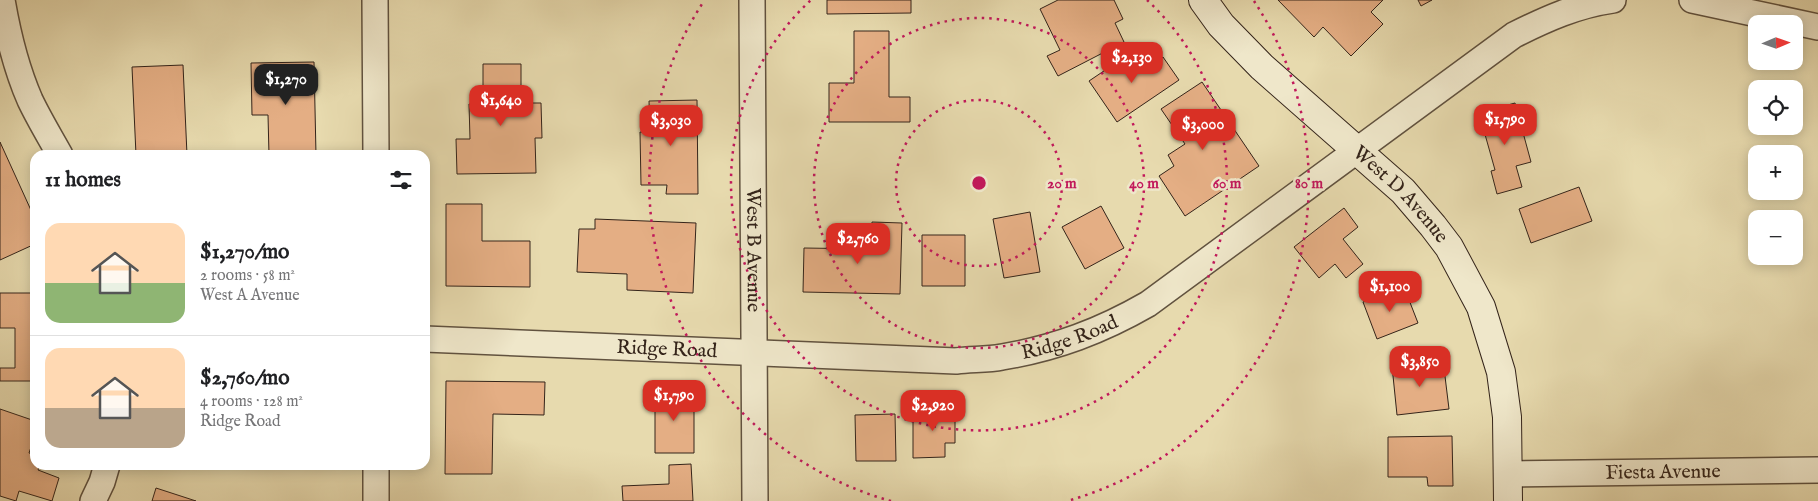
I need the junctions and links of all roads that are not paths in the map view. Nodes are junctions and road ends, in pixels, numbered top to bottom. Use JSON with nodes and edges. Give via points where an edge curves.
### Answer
{"nodes":[{"id":1,"x":2,"y":0,"type":"edge"},
{"id":2,"x":375,"y":0,"type":"edge"},
{"id":3,"x":752,"y":0,"type":"edge"},
{"id":4,"x":1203,"y":0,"type":"edge"},
{"id":5,"x":1613,"y":0,"type":"edge"},
{"id":6,"x":1692,"y":0,"type":"edge"},
{"id":7,"x":1818,"y":27,"type":"edge"},
{"id":8,"x":57,"y":150,"type":"edge"},
{"id":9,"x":376,"y":150,"type":"edge"},
{"id":10,"x":1356,"y":150,"type":"junction"},
{"id":11,"x":430,"y":339,"type":"edge"},
{"id":12,"x":754,"y":352,"type":"junction"},
{"id":13,"x":106,"y":470,"type":"edge"},
{"id":14,"x":376,"y":470,"type":"edge"},
{"id":15,"x":1818,"y":470,"type":"edge"},
{"id":16,"x":1508,"y":474,"type":"junction"},
{"id":17,"x":93,"y":501,"type":"edge"},
{"id":18,"x":376,"y":501,"type":"edge"},
{"id":19,"x":755,"y":501,"type":"edge"},
{"id":20,"x":1508,"y":501,"type":"edge"}],
"edges":[{"from":1,"to":8,"type":"street","via":[[18,68],[31,101]]},
{"from":2,"to":9,"type":"street"},
{"from":3,"to":12,"type":"street","name":"West B Avenue"},
{"from":4,"to":10,"type":"street","name":"West D Avenue","via":[[1221,25],[1262,68]]},
{"from":5,"to":10,"type":"street","name":"Ridge Road","via":[[1568,10],[1514,35]]},
{"from":6,"to":7,"type":"street"},
{"from":10,"to":12,"type":"street","name":"Ridge Road","via":[[1148,304],[1074,340],[1000,358],[956,360]]},
{"from":10,"to":16,"type":"street","name":"West D Avenue","via":[[1403,192],[1433,226],[1481,307],[1501,372],[1507,417]]},
{"from":11,"to":12,"type":"street","name":"Ridge Road"},
{"from":12,"to":19,"type":"street","name":"West B Avenue"},
{"from":13,"to":17,"type":"street"},
{"from":14,"to":18,"type":"street"},
{"from":15,"to":16,"type":"street","name":"Fiesta Avenue"},
{"from":16,"to":20,"type":"street","name":"West D Avenue"}]}
